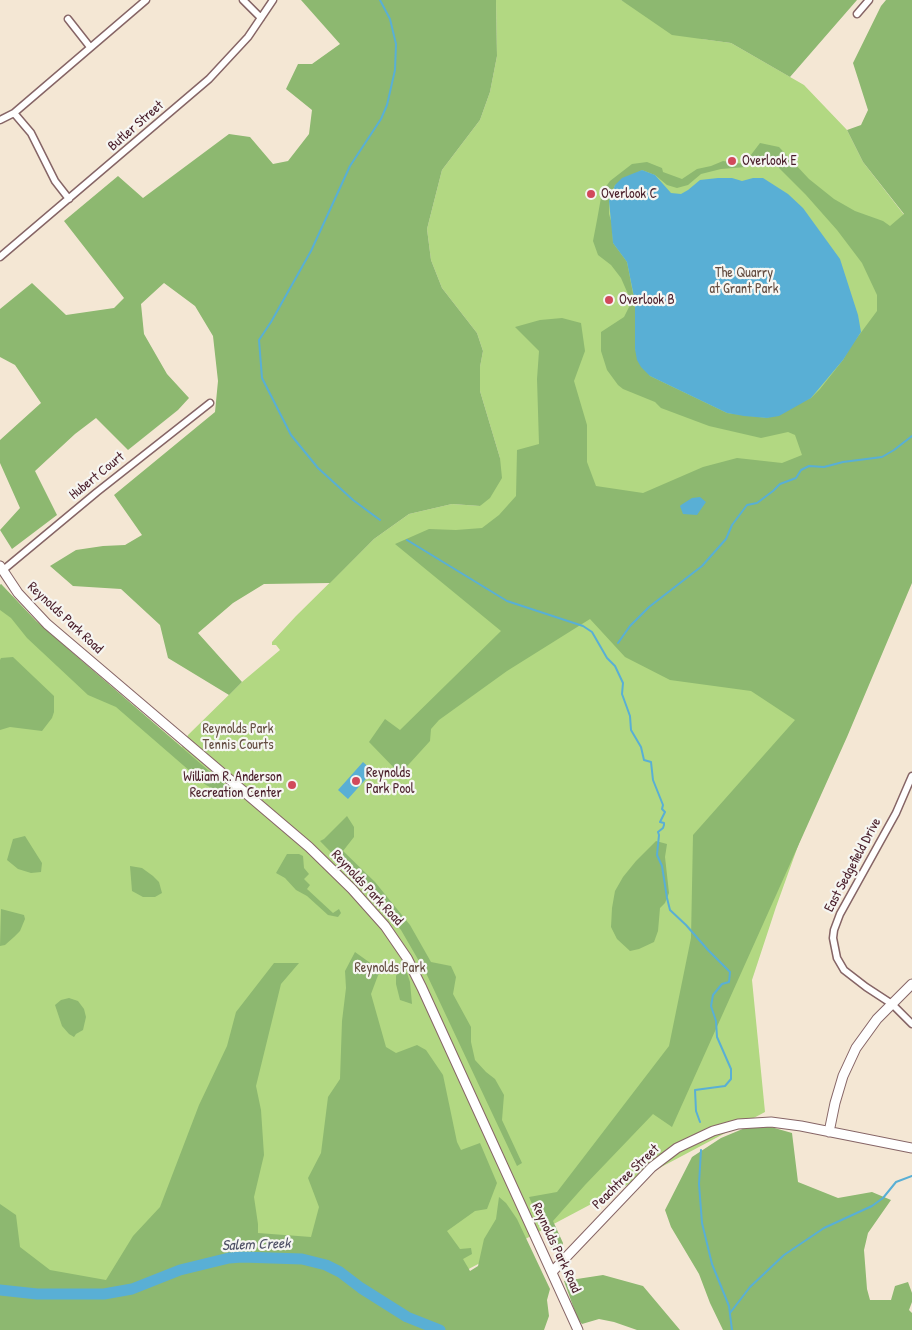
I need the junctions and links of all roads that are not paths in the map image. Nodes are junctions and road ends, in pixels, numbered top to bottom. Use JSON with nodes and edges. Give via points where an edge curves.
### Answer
{"nodes":[{"id":1,"x":146,"y":0,"type":"edge"},
{"id":2,"x":243,"y":0,"type":"edge"},
{"id":3,"x":273,"y":0,"type":"edge"},
{"id":4,"x":869,"y":0,"type":"edge"},
{"id":5,"x":856,"y":14,"type":"dead end"},
{"id":6,"x":261,"y":18,"type":"junction"},
{"id":7,"x":68,"y":19,"type":"dead end"},
{"id":8,"x":90,"y":47,"type":"junction"},
{"id":9,"x":14,"y":113,"type":"junction"},
{"id":10,"x":0,"y":120,"type":"edge"},
{"id":11,"x":69,"y":199,"type":"junction"},
{"id":12,"x":0,"y":257,"type":"edge"},
{"id":13,"x":210,"y":403,"type":"dead end"},
{"id":14,"x":1,"y":568,"type":"edge"},
{"id":15,"x":912,"y":776,"type":"edge"},
{"id":16,"x":912,"y":984,"type":"edge"},
{"id":17,"x":892,"y":1004,"type":"junction"},
{"id":18,"x":912,"y":1024,"type":"edge"},
{"id":19,"x":829,"y":1132,"type":"junction"},
{"id":20,"x":912,"y":1148,"type":"edge"},
{"id":21,"x":552,"y":1272,"type":"junction"},
{"id":22,"x":578,"y":1330,"type":"edge"}],
"edges":[{"from":1,"to":8,"type":"street"},
{"from":2,"to":6,"type":"street"},
{"from":3,"to":6,"type":"street","name":"Butler Street"},
{"from":4,"to":5,"type":"street"},
{"from":6,"to":11,"type":"street","name":"Butler Street","via":[[209,79]]},
{"from":7,"to":8,"type":"street"},
{"from":8,"to":9,"type":"street"},
{"from":9,"to":10,"type":"street"},
{"from":9,"to":11,"type":"street","via":[[32,133],[55,181]]},
{"from":11,"to":12,"type":"street","name":"Butler Street"},
{"from":13,"to":14,"type":"street","name":"Hubert Court"},
{"from":14,"to":21,"type":"main road","name":"Reynolds Park Road","via":[[18,593],[47,624],[309,847],[385,926],[422,988]]},
{"from":15,"to":17,"type":"street","name":"East Sedgefield Drive","via":[[840,914],[833,938],[837,958],[844,970]]},
{"from":16,"to":17,"type":"main road"},
{"from":17,"to":18,"type":"street","name":"East Sedgefield Drive"},
{"from":17,"to":19,"type":"main road","via":[[862,1038],[853,1054],[835,1103]]},
{"from":19,"to":20,"type":"main road","name":"Peachtree Street"},
{"from":19,"to":21,"type":"main road","name":"Peachtree Street","via":[[771,1122],[753,1123],[727,1126],[692,1140],[652,1167]]},
{"from":21,"to":22,"type":"main road","name":"Reynolds Park Road"}]}
